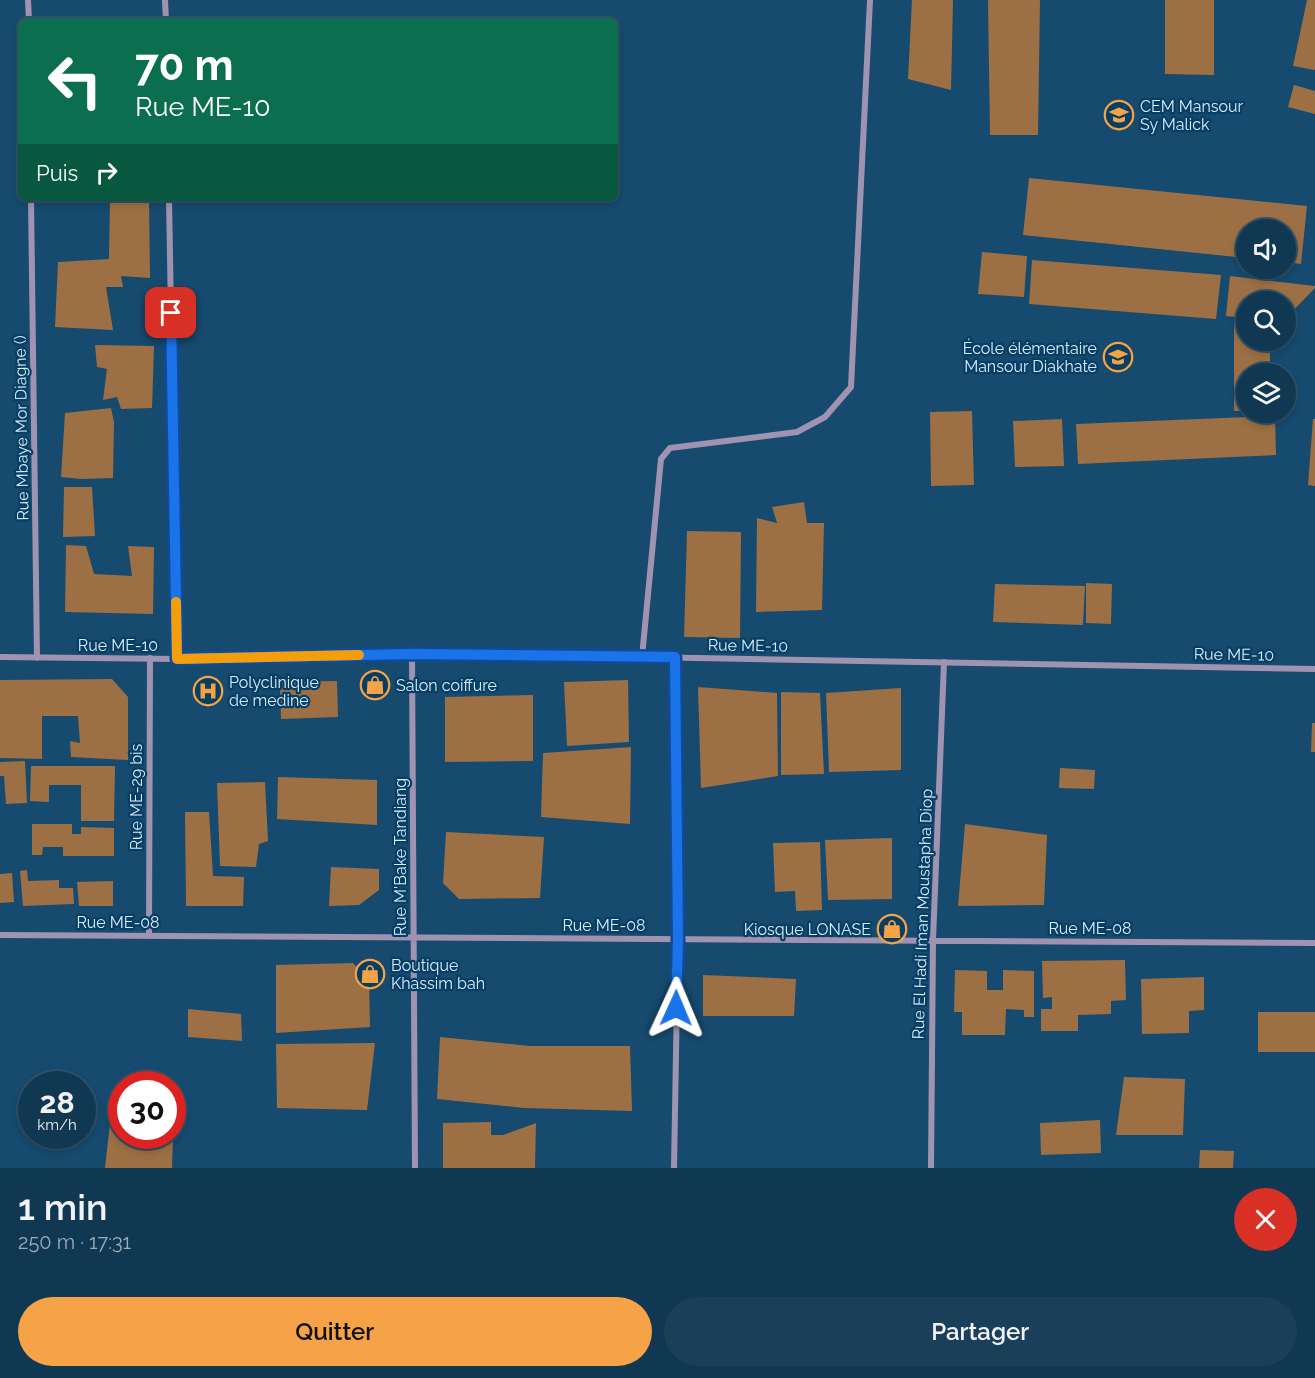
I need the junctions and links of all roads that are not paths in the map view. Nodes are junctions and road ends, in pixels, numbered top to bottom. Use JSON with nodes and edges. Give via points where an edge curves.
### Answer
{"nodes":[{"id":1,"x":28,"y":0,"type":"edge"},
{"id":2,"x":165,"y":0,"type":"edge"},
{"id":3,"x":870,"y":0,"type":"edge"},
{"id":4,"x":28,"y":18,"type":"edge"},
{"id":5,"x":166,"y":18,"type":"edge"},
{"id":6,"x":31,"y":201,"type":"edge"},
{"id":7,"x":169,"y":201,"type":"edge"},
{"id":8,"x":412,"y":654,"type":"junction"},
{"id":9,"x":0,"y":657,"type":"edge"},
{"id":10,"x":642,"y":657,"type":"junction"},
{"id":11,"x":675,"y":657,"type":"junction"},
{"id":12,"x":37,"y":658,"type":"junction"},
{"id":13,"x":150,"y":658,"type":"junction"},
{"id":14,"x":177,"y":659,"type":"junction"},
{"id":15,"x":944,"y":662,"type":"junction"},
{"id":16,"x":1315,"y":669,"type":"edge"},
{"id":17,"x":0,"y":935,"type":"edge"},
{"id":18,"x":149,"y":936,"type":"junction"},
{"id":19,"x":413,"y":937,"type":"junction"},
{"id":20,"x":678,"y":939,"type":"junction"},
{"id":21,"x":933,"y":940,"type":"junction"},
{"id":22,"x":1315,"y":943,"type":"edge"},
{"id":23,"x":414,"y":1168,"type":"edge"},
{"id":24,"x":674,"y":1168,"type":"edge"},
{"id":25,"x":931,"y":1168,"type":"edge"}],
"edges":[{"from":1,"to":4,"type":"street"},
{"from":2,"to":5,"type":"street"},
{"from":3,"to":10,"type":"street","via":[[851,387],[825,417],[797,432],[670,448],[661,459]]},
{"from":6,"to":12,"type":"street","name":"Rue Mbaye Mor Diagne ()"},
{"from":7,"to":14,"type":"street"},
{"from":8,"to":10,"type":"street","name":"Rue ME-10"},
{"from":8,"to":14,"type":"street","name":"Rue ME-10"},
{"from":8,"to":19,"type":"street","name":"Rue M'Bake Tandiang"},
{"from":9,"to":12,"type":"street","name":"Rue ME-10"},
{"from":10,"to":11,"type":"street","name":"Rue ME-10"},
{"from":11,"to":15,"type":"street","name":"Rue ME-10"},
{"from":11,"to":20,"type":"street"},
{"from":12,"to":13,"type":"street","name":"Rue ME-10"},
{"from":13,"to":14,"type":"street","name":"Rue ME-10"},
{"from":13,"to":18,"type":"street","name":"Rue ME-29 bis"},
{"from":15,"to":16,"type":"street","name":"Rue ME-10"},
{"from":15,"to":21,"type":"street","name":"Rue El Hadi Iman Moustapha Diop"},
{"from":17,"to":18,"type":"street","name":"Rue ME-08"},
{"from":18,"to":19,"type":"street","name":"Rue ME-08"},
{"from":19,"to":20,"type":"street","name":"Rue ME-08"},
{"from":19,"to":23,"type":"street","name":"Rue M'Bake Tandiang"},
{"from":20,"to":21,"type":"street","name":"Rue ME-08"},
{"from":20,"to":24,"type":"street"},
{"from":21,"to":22,"type":"street","name":"Rue ME-08"},
{"from":21,"to":25,"type":"street","name":"Rue El Hadi Iman Moustapha Diop"}]}
